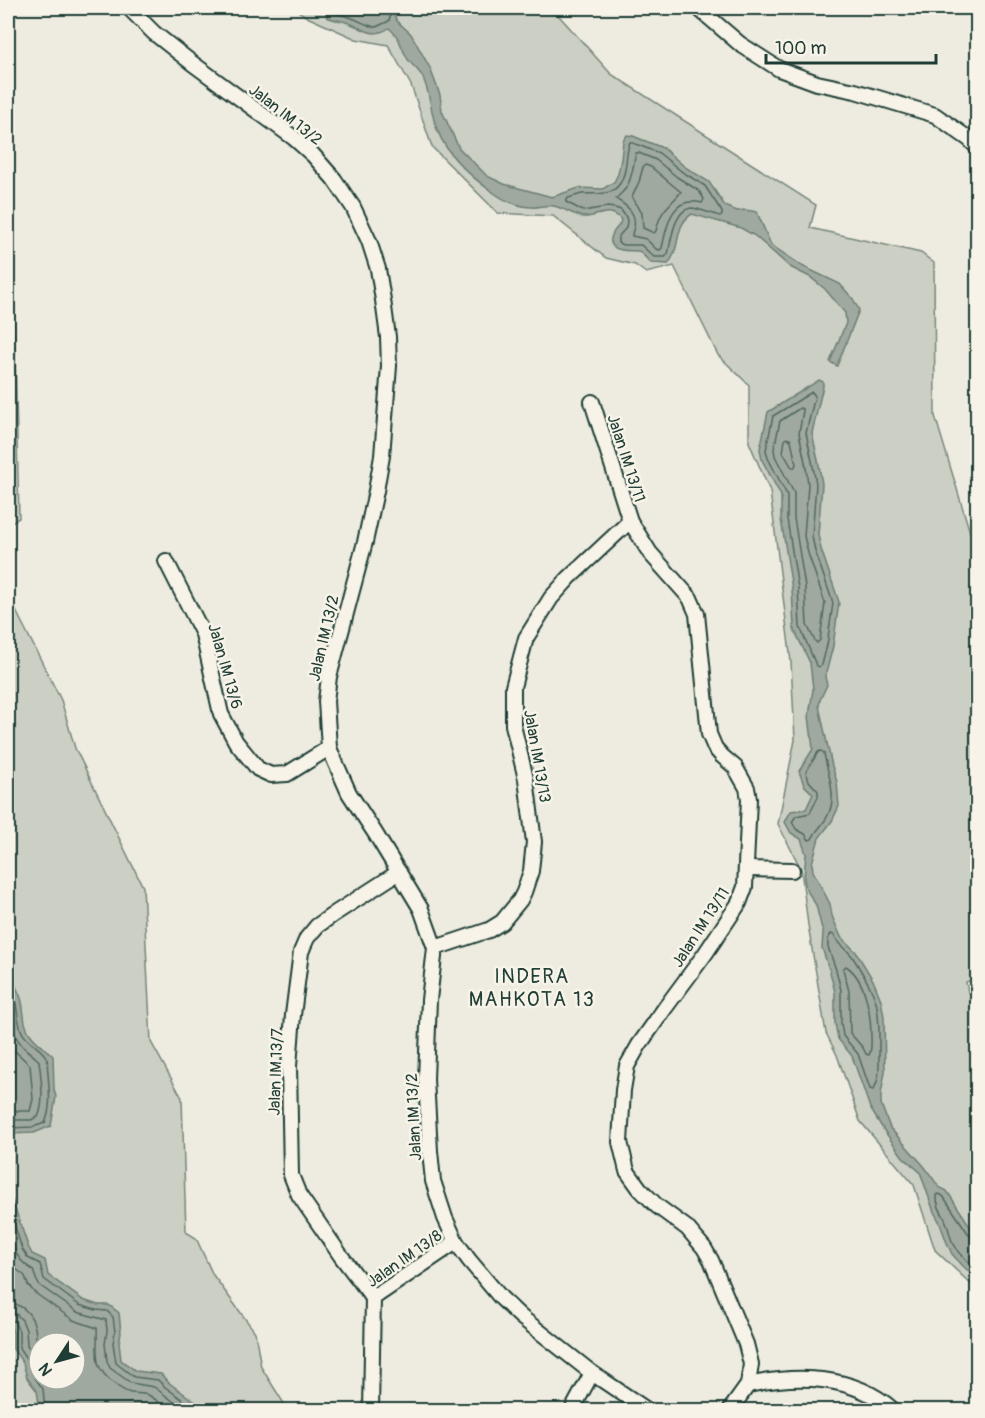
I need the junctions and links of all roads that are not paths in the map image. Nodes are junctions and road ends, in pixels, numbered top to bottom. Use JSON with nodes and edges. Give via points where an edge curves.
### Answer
{"nodes":[{"id":1,"x":129,"y":8,"type":"edge"},
{"id":2,"x":698,"y":8,"type":"edge"},
{"id":3,"x":978,"y":148,"type":"edge"},
{"id":4,"x":592,"y":402,"type":"dead end"},
{"id":5,"x":630,"y":521,"type":"junction"},
{"id":6,"x":166,"y":561,"type":"dead end"},
{"id":7,"x":329,"y":748,"type":"junction"},
{"id":8,"x":746,"y":869,"type":"junction"},
{"id":9,"x":792,"y":870,"type":"dead end"},
{"id":10,"x":399,"y":872,"type":"junction"},
{"id":11,"x":435,"y":948,"type":"junction"},
{"id":12,"x":456,"y":1242,"type":"junction"},
{"id":13,"x":373,"y":1298,"type":"junction"},
{"id":14,"x":592,"y":1373,"type":"junction"},
{"id":15,"x":748,"y":1385,"type":"junction"},
{"id":16,"x":371,"y":1410,"type":"edge"},
{"id":17,"x":573,"y":1410,"type":"edge"},
{"id":18,"x":647,"y":1410,"type":"edge"},
{"id":19,"x":730,"y":1410,"type":"edge"},
{"id":20,"x":893,"y":1410,"type":"edge"}],
"edges":[{"from":1,"to":7,"type":"street","name":"Jalan IM 13/2","via":[[154,33],[313,156],[353,207],[378,269],[389,366],[382,456],[365,542],[329,677]]},
{"from":2,"to":3,"type":"street","via":[[740,44],[779,69],[935,115]]},
{"from":4,"to":5,"type":"street","name":"Jalan IM 13/11"},
{"from":5,"to":8,"type":"street","name":"Jalan IM 13/11","via":[[650,553],[690,598],[697,614],[709,734],[715,748],[735,767],[749,798]]},
{"from":5,"to":11,"type":"street","name":"Jalan IM 13/13","via":[[568,578],[526,638],[513,687],[513,725],[534,842],[524,892],[502,922]]},
{"from":6,"to":7,"type":"street","name":"Jalan IM 13/6","via":[[203,634],[221,714],[236,742],[258,768],[271,775],[287,774]]},
{"from":7,"to":10,"type":"street","name":"Jalan IM 13/2","via":[[349,793]]},
{"from":8,"to":9,"type":"street"},
{"from":8,"to":15,"type":"street","name":"Jalan IM 13/11","via":[[739,903],[627,1066],[620,1142],[627,1171],[640,1189],[687,1228],[711,1260],[746,1344],[750,1364]]},
{"from":10,"to":11,"type":"street","name":"Jalan IM 13/2","via":[[421,909]]},
{"from":10,"to":13,"type":"street","name":"Jalan IM 13/7","via":[[333,914],[307,938],[301,952],[289,1066],[291,1175],[299,1195]]},
{"from":11,"to":12,"type":"street","name":"Jalan IM 13/2","via":[[426,1079],[430,1151],[433,1181]]},
{"from":12,"to":13,"type":"street","name":"Jalan IM 13/8"},
{"from":12,"to":14,"type":"street","name":"Jalan IM 13/2","via":[[520,1317]]},
{"from":13,"to":16,"type":"street","name":"Jalan IM 13/8"},
{"from":14,"to":17,"type":"street"},
{"from":14,"to":18,"type":"street","name":"Jalan IM 13/2"},
{"from":15,"to":19,"type":"street"},
{"from":15,"to":20,"type":"street","via":[[801,1379],[845,1384]]}]}
